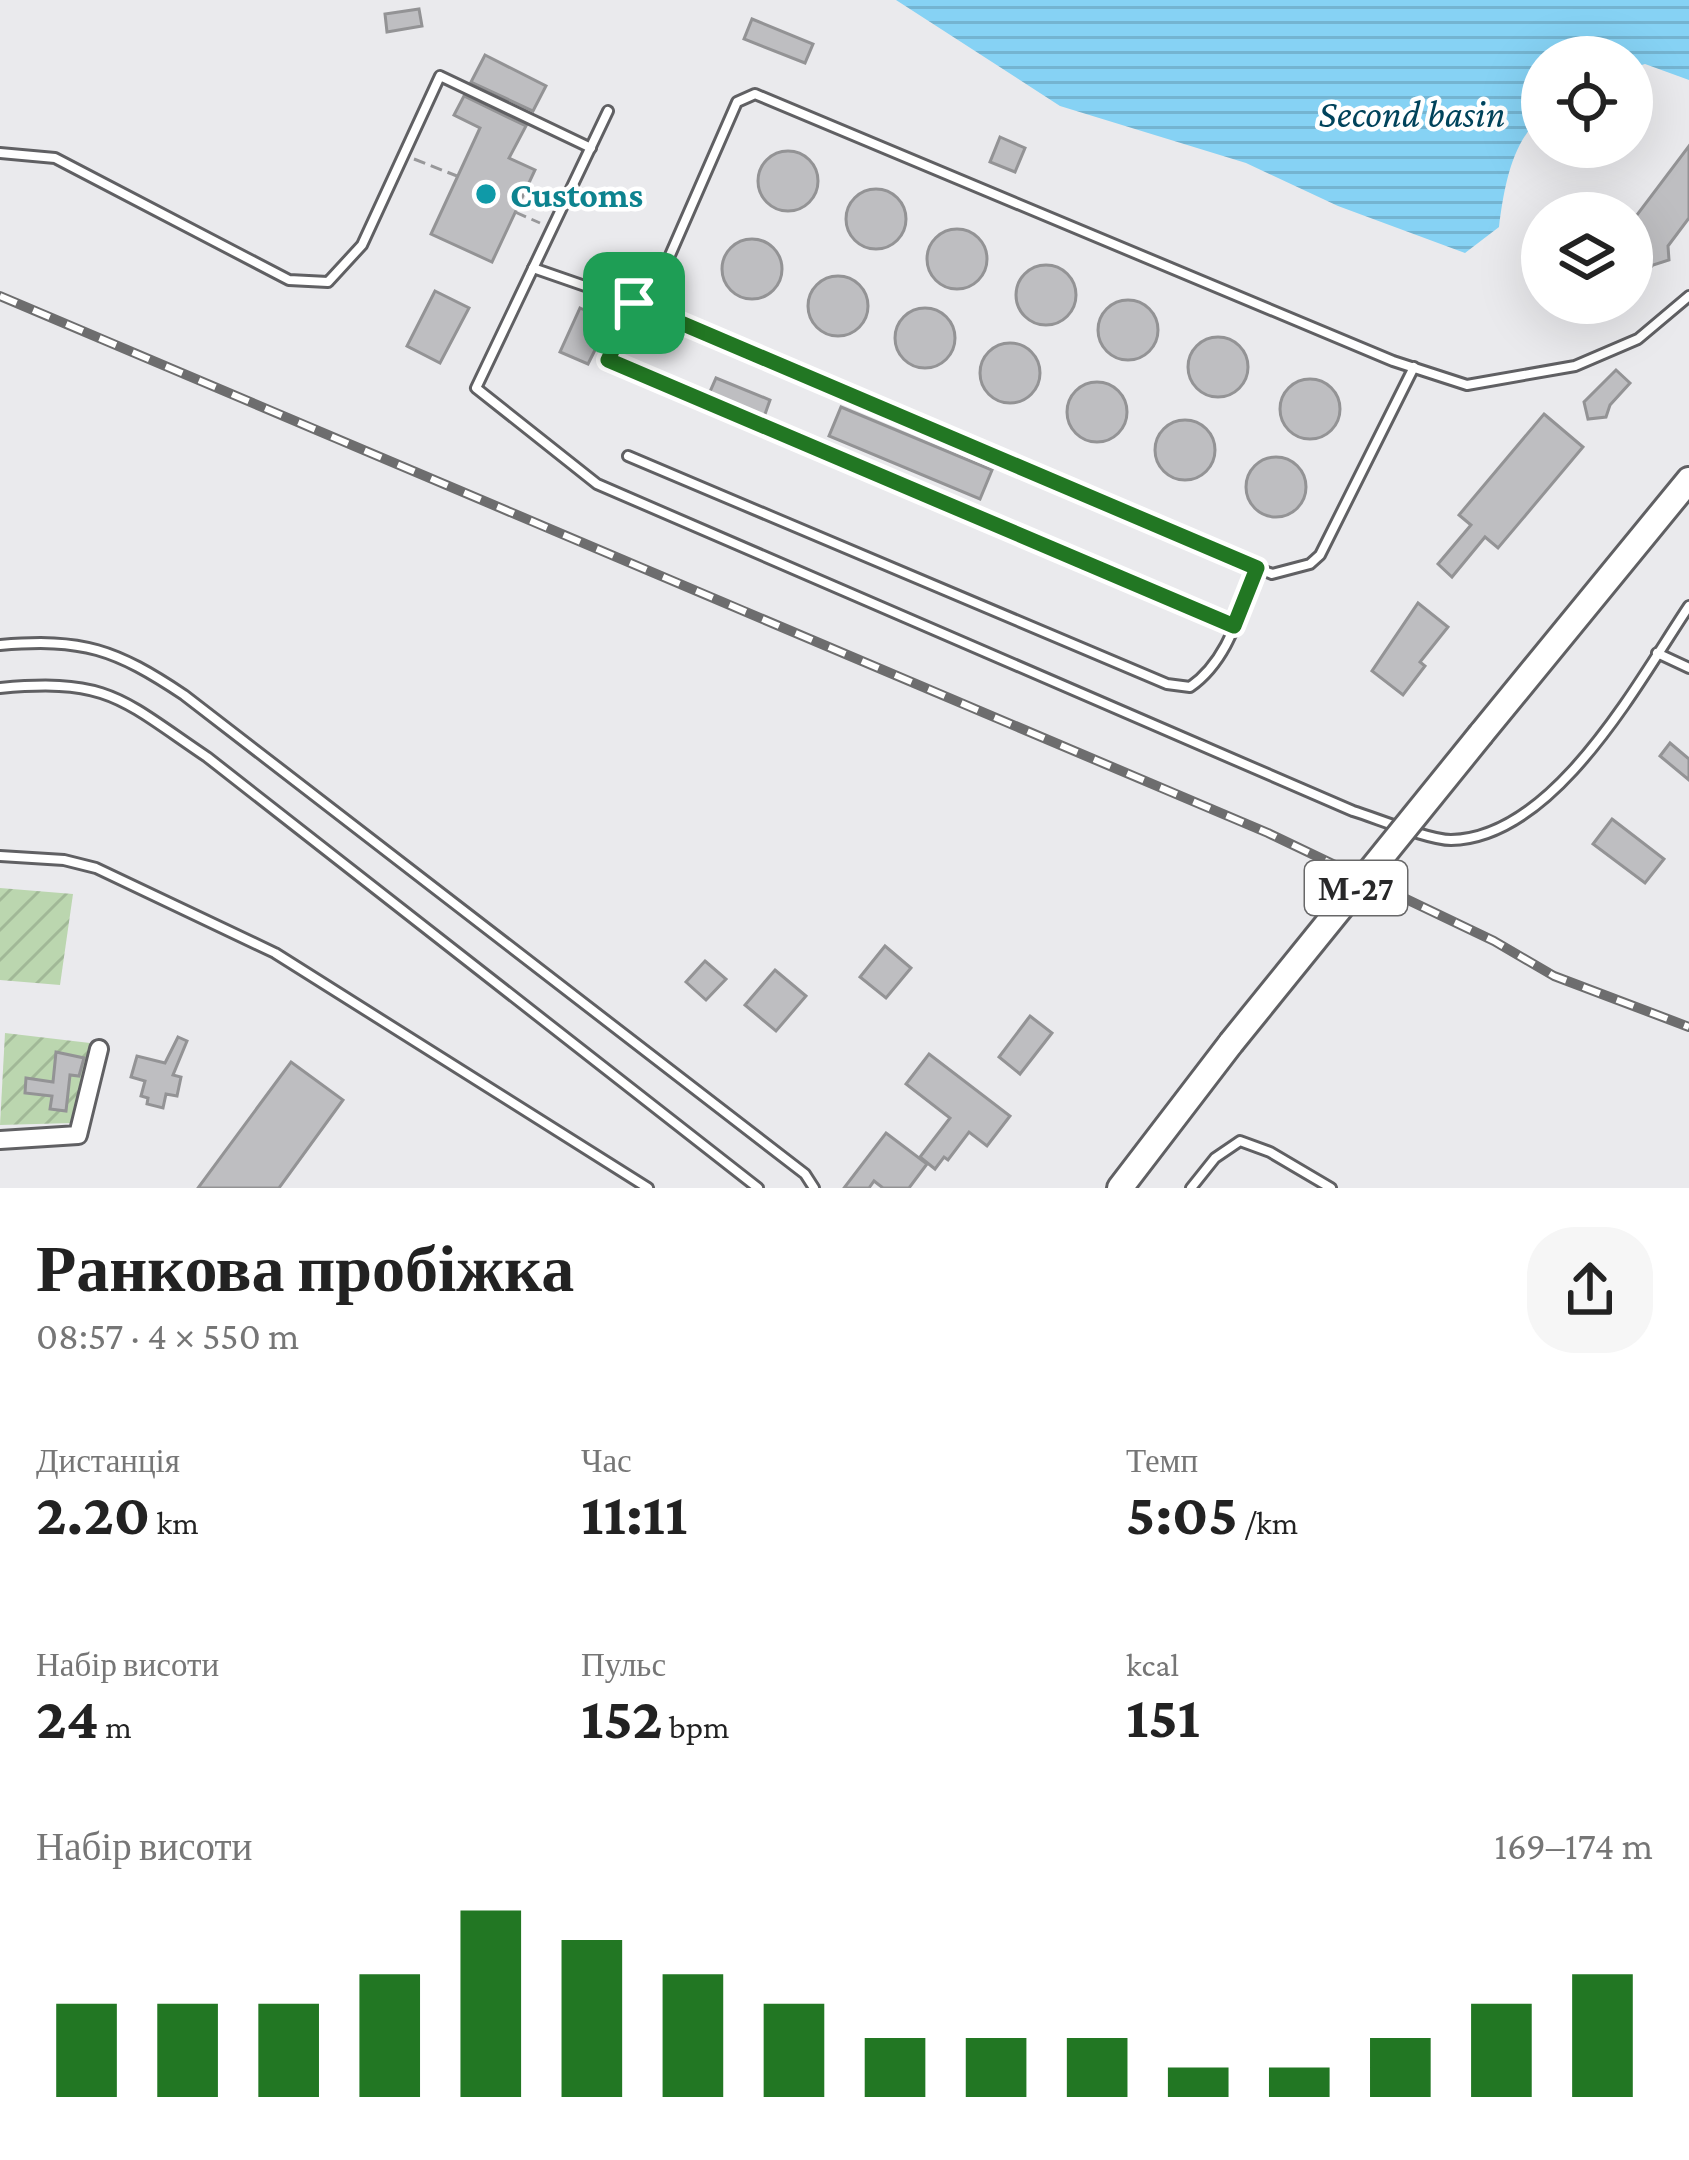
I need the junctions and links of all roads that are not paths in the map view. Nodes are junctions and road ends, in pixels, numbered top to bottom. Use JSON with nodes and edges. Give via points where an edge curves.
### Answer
{"nodes":[{"id":1,"x":608,"y":111,"type":"dead end"},
{"id":2,"x":591,"y":148,"type":"junction"},
{"id":3,"x":0,"y":153,"type":"edge"},
{"id":4,"x":533,"y":268,"type":"junction"},
{"id":5,"x":1689,"y":296,"type":"edge"},
{"id":6,"x":634,"y":303,"type":"junction"},
{"id":7,"x":1414,"y":367,"type":"junction"},
{"id":8,"x":628,"y":456,"type":"dead end"},
{"id":9,"x":1689,"y":480,"type":"edge"},
{"id":10,"x":1257,"y":568,"type":"junction"},
{"id":11,"x":1689,"y":606,"type":"edge"},
{"id":12,"x":1234,"y":626,"type":"junction"},
{"id":13,"x":0,"y":646,"type":"edge"},
{"id":14,"x":1658,"y":653,"type":"junction"},
{"id":15,"x":1689,"y":668,"type":"edge"},
{"id":16,"x":0,"y":688,"type":"edge"},
{"id":17,"x":0,"y":856,"type":"edge"},
{"id":18,"x":99,"y":1049,"type":"dead end"},
{"id":19,"x":0,"y":1140,"type":"edge"},
{"id":20,"x":648,"y":1188,"type":"edge"},
{"id":21,"x":758,"y":1188,"type":"edge"},
{"id":22,"x":814,"y":1188,"type":"edge"},
{"id":23,"x":1120,"y":1188,"type":"edge"},
{"id":24,"x":1191,"y":1188,"type":"edge"},
{"id":25,"x":1331,"y":1188,"type":"edge"}],
"edges":[{"from":1,"to":2,"type":"lane"},
{"from":2,"to":3,"type":"lane","via":[[440,76],[362,245],[328,282],[289,280],[55,158]]},
{"from":2,"to":4,"type":"lane"},
{"from":4,"to":6,"type":"lane"},
{"from":4,"to":14,"type":"lane","via":[[476,388],[597,484],[1353,811],[1449,840],[1523,814],[1572,771]]},
{"from":5,"to":7,"type":"lane","via":[[1638,339],[1575,366],[1467,385]]},
{"from":6,"to":7,"type":"lane","via":[[653,294],[737,102],[754,94]]},
{"from":6,"to":10,"type":"lane"},
{"from":6,"to":12,"type":"lane","via":[[608,360]]},
{"from":7,"to":10,"type":"lane","via":[[1320,554],[1272,574]]},
{"from":8,"to":12,"type":"lane","via":[[1167,684],[1190,687],[1206,676]]},
{"from":9,"to":23,"type":"main road","number":"М-27","bridge":true},
{"from":10,"to":12,"type":"lane"},
{"from":11,"to":14,"type":"lane"},
{"from":13,"to":22,"type":"lane","via":[[40,642],[139,664]]},
{"from":14,"to":15,"type":"lane"},
{"from":16,"to":21,"type":"lane","via":[[78,685],[125,701]]},
{"from":17,"to":20,"type":"lane","via":[[96,868],[275,953]]},
{"from":18,"to":19,"type":"street","via":[[79,1135]]},
{"from":24,"to":25,"type":"lane","via":[[1240,1141]]}]}
